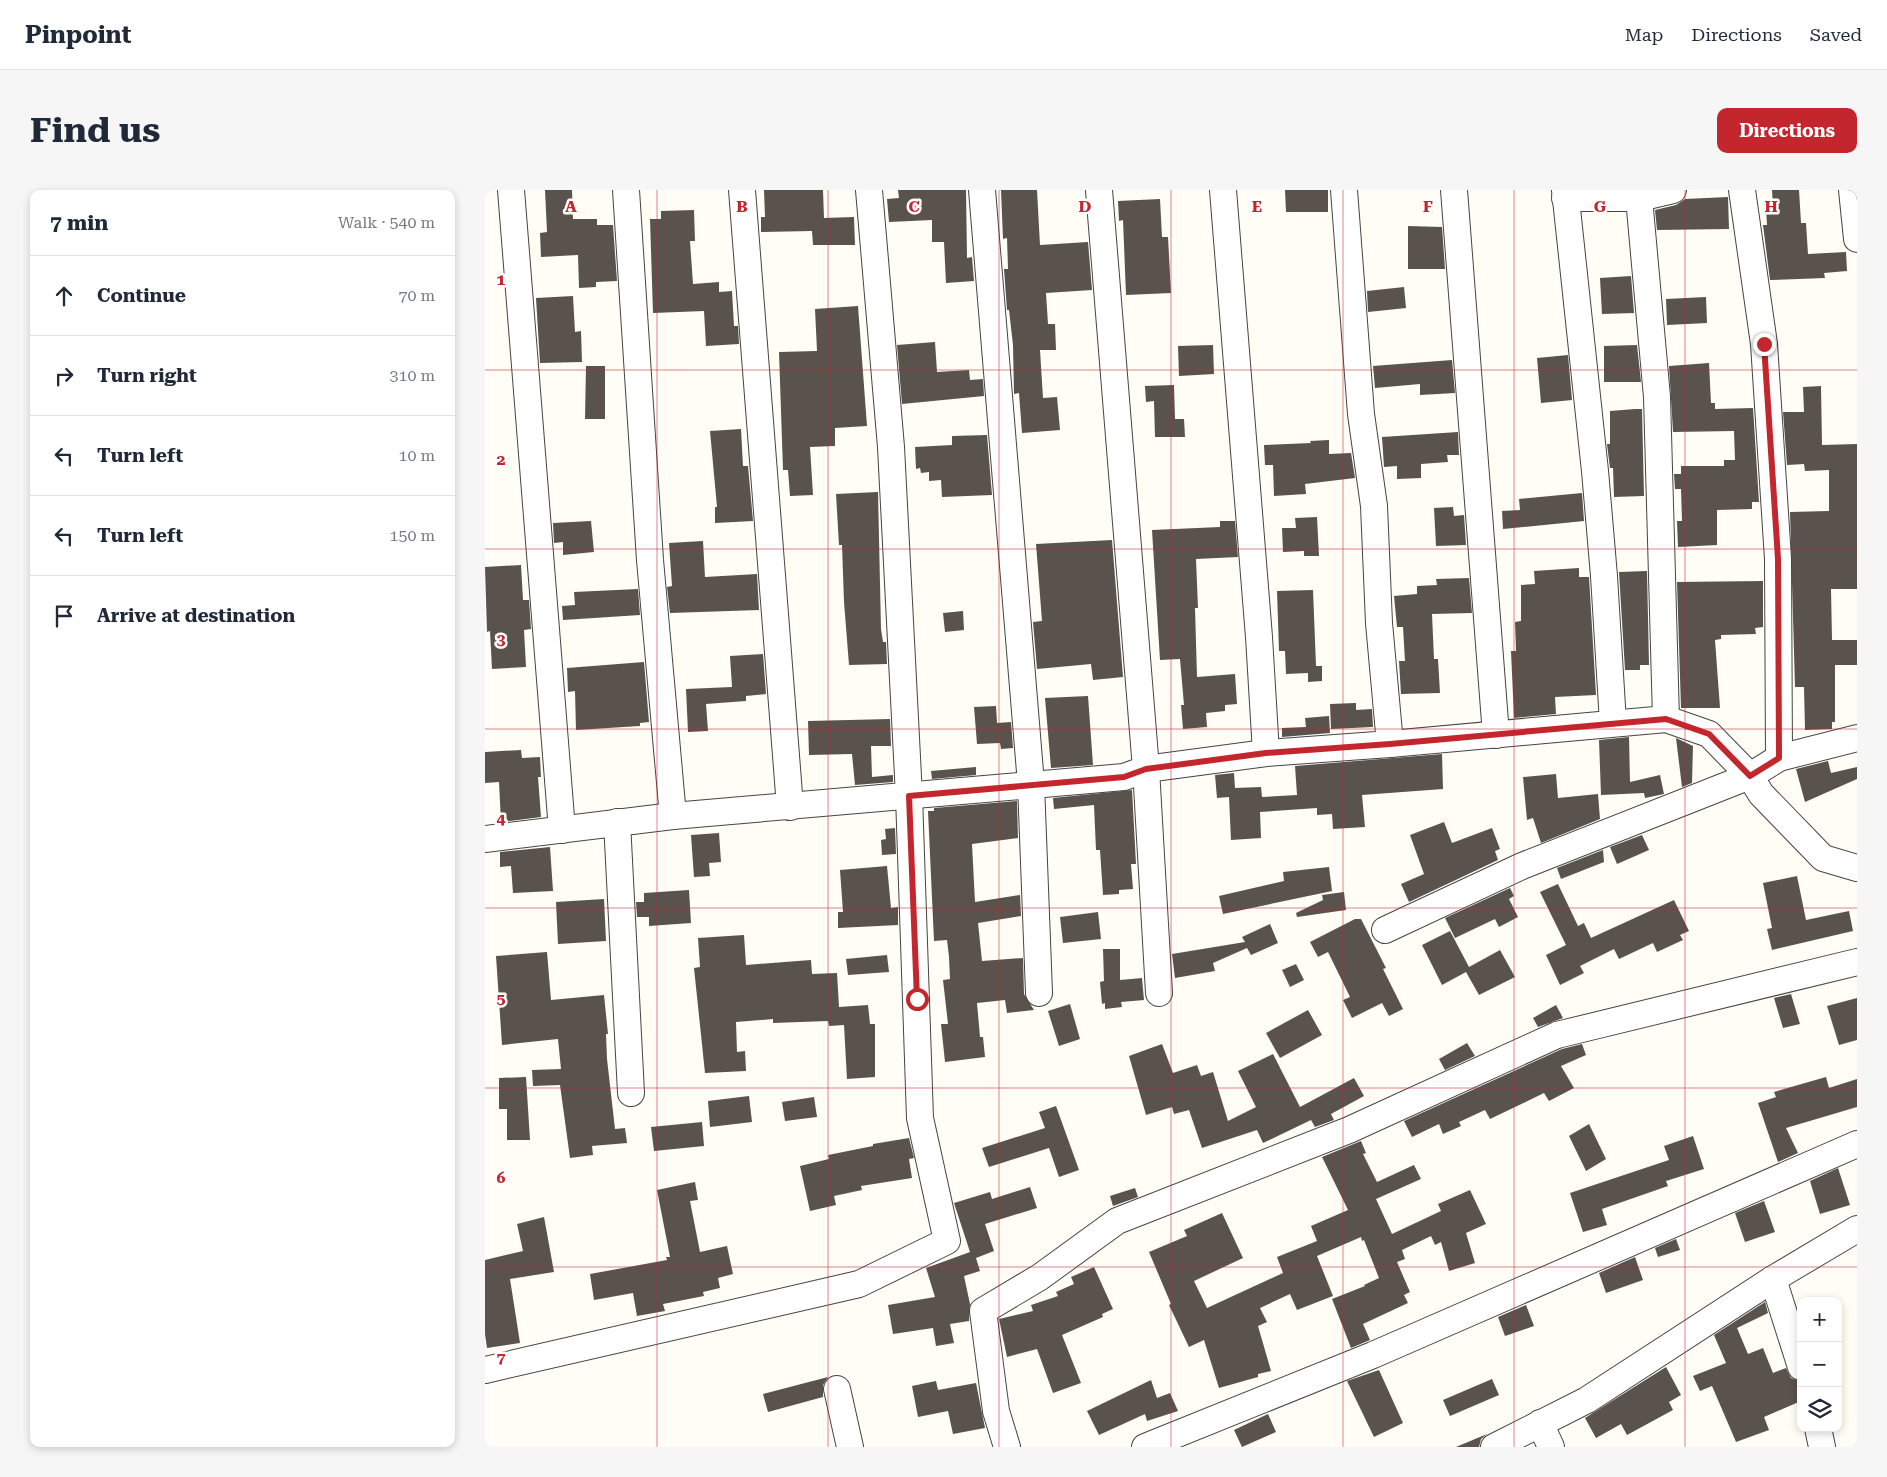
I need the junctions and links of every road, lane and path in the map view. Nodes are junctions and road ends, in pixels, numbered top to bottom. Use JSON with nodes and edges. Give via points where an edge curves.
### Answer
{"nodes":[{"id":1,"x":511,"y":190,"type":"edge"},
{"id":2,"x":626,"y":190,"type":"edge"},
{"id":3,"x":743,"y":190,"type":"edge"},
{"id":4,"x":869,"y":190,"type":"edge"},
{"id":5,"x":982,"y":190,"type":"edge"},
{"id":6,"x":1099,"y":190,"type":"edge"},
{"id":7,"x":1223,"y":190,"type":"edge"},
{"id":8,"x":1344,"y":190,"type":"edge"},
{"id":9,"x":1454,"y":190,"type":"edge"},
{"id":10,"x":1673,"y":190,"type":"edge"},
{"id":11,"x":1742,"y":190,"type":"edge"},
{"id":12,"x":1853,"y":190,"type":"edge"},
{"id":13,"x":1565,"y":194,"type":"edge"},
{"id":14,"x":1639,"y":198,"type":"junction"},
{"id":15,"x":1857,"y":239,"type":"edge"},
{"id":16,"x":1666,"y":719,"type":"junction"},
{"id":17,"x":1613,"y":723,"type":"junction"},
{"id":18,"x":1496,"y":735,"type":"junction"},
{"id":19,"x":1857,"y":738,"type":"edge"},
{"id":20,"x":1390,"y":744,"type":"junction"},
{"id":21,"x":1266,"y":753,"type":"junction"},
{"id":22,"x":1779,"y":758,"type":"junction"},
{"id":23,"x":1146,"y":769,"type":"junction"},
{"id":24,"x":1750,"y":776,"type":"junction"},
{"id":25,"x":1031,"y":784,"type":"junction"},
{"id":26,"x":909,"y":796,"type":"junction"},
{"id":27,"x":790,"y":806,"type":"junction"},
{"id":28,"x":673,"y":816,"type":"junction"},
{"id":29,"x":617,"y":822,"type":"junction"},
{"id":30,"x":562,"y":830,"type":"junction"},
{"id":31,"x":485,"y":839,"type":"edge"},
{"id":32,"x":1857,"y":868,"type":"edge"},
{"id":33,"x":1385,"y":930,"type":"dead end"},
{"id":34,"x":1857,"y":962,"type":"edge"},
{"id":35,"x":1039,"y":993,"type":"dead end"},
{"id":36,"x":1159,"y":993,"type":"dead end"},
{"id":37,"x":631,"y":1093,"type":"dead end"},
{"id":38,"x":1857,"y":1144,"type":"edge"},
{"id":39,"x":1857,"y":1229,"type":"edge"},
{"id":40,"x":1773,"y":1279,"type":"junction"},
{"id":41,"x":1797,"y":1354,"type":"edge"},
{"id":42,"x":485,"y":1370,"type":"edge"},
{"id":43,"x":837,"y":1389,"type":"dead end"},
{"id":44,"x":1540,"y":1423,"type":"junction"},
{"id":45,"x":1818,"y":1432,"type":"edge"},
{"id":46,"x":850,"y":1447,"type":"edge"},
{"id":47,"x":1007,"y":1447,"type":"edge"},
{"id":48,"x":1145,"y":1447,"type":"edge"},
{"id":49,"x":1494,"y":1447,"type":"edge"},
{"id":50,"x":1551,"y":1447,"type":"edge"},
{"id":51,"x":1822,"y":1447,"type":"edge"}],
"edges":[{"from":1,"to":30,"type":"street"},
{"from":2,"to":28,"type":"street","via":[[650,560]]},
{"from":3,"to":27,"type":"street"},
{"from":4,"to":26,"type":"street","via":[[891,447]]},
{"from":5,"to":25,"type":"street"},
{"from":6,"to":23,"type":"street"},
{"from":7,"to":21,"type":"street","via":[[1259,627]]},
{"from":8,"to":20,"type":"street","via":[[1361,414],[1374,506],[1379,623]]},
{"from":9,"to":18,"type":"street"},
{"from":10,"to":14,"type":"street"},
{"from":11,"to":22,"type":"street","via":[[1764,344],[1777,550]]},
{"from":12,"to":15,"type":"street"},
{"from":13,"to":14,"type":"street"},
{"from":13,"to":17,"type":"street","via":[[1595,471]]},
{"from":14,"to":16,"type":"street","via":[[1657,397]]},
{"from":16,"to":17,"type":"street"},
{"from":16,"to":24,"type":"street","via":[[1709,734]]},
{"from":17,"to":18,"type":"street"},
{"from":18,"to":20,"type":"street"},
{"from":19,"to":22,"type":"street"},
{"from":20,"to":21,"type":"street"},
{"from":21,"to":23,"type":"street"},
{"from":22,"to":24,"type":"street"},
{"from":23,"to":25,"type":"street","via":[[1124,777]]},
{"from":23,"to":36,"type":"street"},
{"from":24,"to":32,"type":"street","via":[[1761,794],[1823,858]]},
{"from":24,"to":33,"type":"street","via":[[1522,866]]},
{"from":25,"to":26,"type":"street"},
{"from":25,"to":35,"type":"street"},
{"from":26,"to":27,"type":"street"},
{"from":26,"to":42,"type":"street","via":[[920,1118],[947,1241],[859,1284]]},
{"from":27,"to":28,"type":"street"},
{"from":28,"to":29,"type":"street"},
{"from":29,"to":30,"type":"street"},
{"from":29,"to":37,"type":"street"},
{"from":30,"to":31,"type":"street"},
{"from":34,"to":47,"type":"street","via":[[1557,1035],[1349,1130],[1117,1221],[1040,1277],[983,1312],[996,1412]]},
{"from":38,"to":48,"type":"street","via":[[1373,1355]]},
{"from":39,"to":40,"type":"street"},
{"from":40,"to":41,"type":"street"},
{"from":40,"to":44,"type":"street","via":[[1587,1400]]},
{"from":43,"to":46,"type":"street"},
{"from":44,"to":49,"type":"street"},
{"from":44,"to":50,"type":"street"},
{"from":45,"to":51,"type":"street"}]}
